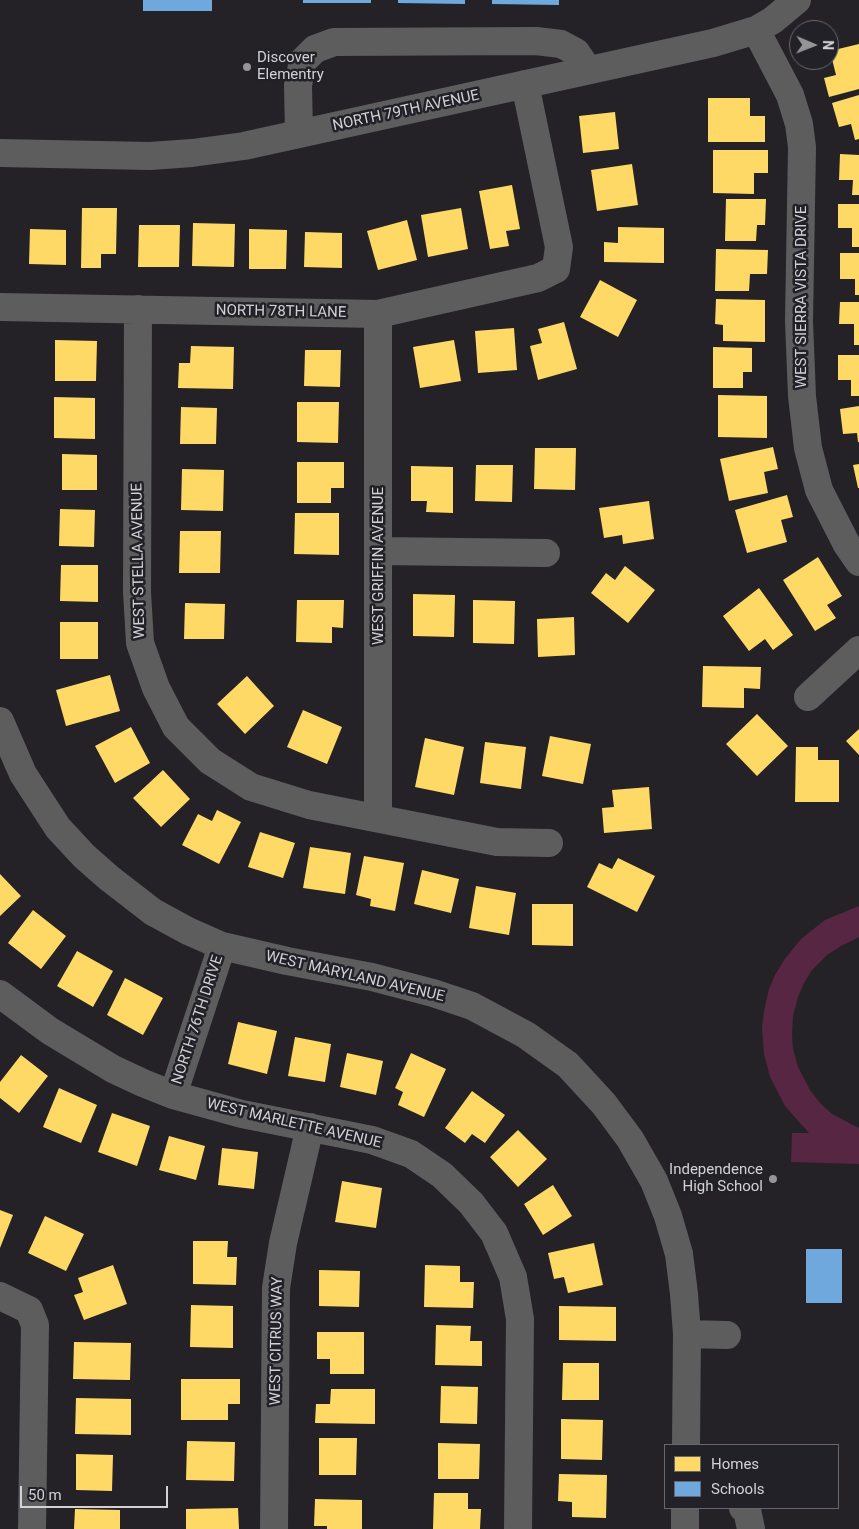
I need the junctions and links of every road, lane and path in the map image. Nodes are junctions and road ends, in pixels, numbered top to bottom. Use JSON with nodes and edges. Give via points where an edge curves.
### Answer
{"nodes":[{"id":1,"x":797,"y":0,"type":"edge"},
{"id":2,"x":756,"y":30,"type":"junction"},
{"id":3,"x":588,"y":70,"type":"junction"},
{"id":4,"x":525,"y":84,"type":"junction"},
{"id":5,"x":299,"y":134,"type":"junction"},
{"id":6,"x":0,"y":153,"type":"edge"},
{"id":7,"x":0,"y":306,"type":"edge"},
{"id":8,"x":138,"y":309,"type":"junction"},
{"id":9,"x":378,"y":314,"type":"junction"},
{"id":10,"x":379,"y":551,"type":"junction"},
{"id":11,"x":546,"y":553,"type":"dead end"},
{"id":12,"x":859,"y":562,"type":"edge"},
{"id":13,"x":859,"y":650,"type":"edge"},
{"id":14,"x":808,"y":697,"type":"dead end"},
{"id":15,"x":0,"y":721,"type":"edge"},
{"id":16,"x":378,"y":818,"type":"junction"},
{"id":17,"x":549,"y":843,"type":"dead end"},
{"id":18,"x":222,"y":946,"type":"junction"},
{"id":19,"x":0,"y":994,"type":"edge"},
{"id":20,"x":173,"y":1095,"type":"junction"},
{"id":21,"x":310,"y":1127,"type":"junction"},
{"id":22,"x":0,"y":1296,"type":"edge"},
{"id":23,"x":687,"y":1334,"type":"junction"},
{"id":24,"x":727,"y":1335,"type":"dead end"},
{"id":25,"x":686,"y":1444,"type":"edge"},
{"id":26,"x":685,"y":1509,"type":"edge"},
{"id":27,"x":744,"y":1509,"type":"edge"},
{"id":28,"x":32,"y":1529,"type":"edge"},
{"id":29,"x":274,"y":1529,"type":"edge"},
{"id":30,"x":518,"y":1529,"type":"edge"},
{"id":31,"x":684,"y":1529,"type":"edge"},
{"id":32,"x":751,"y":1529,"type":"edge"}],
"edges":[{"from":1,"to":2,"type":"street","name":"NORTH 79TH AVENUE"},
{"from":2,"to":3,"type":"street","name":"NORTH 79TH AVENUE"},
{"from":2,"to":12,"type":"street","name":"WEST SIERRA VISTA DRIVE","via":[[790,95],[802,147],[799,321],[808,448],[819,490]]},
{"from":3,"to":4,"type":"street","name":"NORTH 79TH AVENUE"},
{"from":3,"to":5,"type":"street","via":[[576,52],[561,44],[536,41],[334,42],[315,49],[303,61],[298,85]]},
{"from":4,"to":5,"type":"street","name":"NORTH 79TH AVENUE"},
{"from":4,"to":9,"type":"street","name":"NORTH 78TH LANE","via":[[559,247],[556,269],[538,278]]},
{"from":5,"to":6,"type":"street","name":"NORTH 79TH AVENUE","via":[[244,146],[150,156]]},
{"from":7,"to":8,"type":"street","name":"NORTH 78TH LANE"},
{"from":8,"to":9,"type":"street","name":"NORTH 78TH LANE"},
{"from":8,"to":16,"type":"street","name":"WEST STELLA AVENUE","via":[[137,592],[140,643],[156,688],[176,727],[210,761],[251,788],[309,806]]},
{"from":9,"to":10,"type":"street","name":"WEST GRIFFIN AVENUE"},
{"from":10,"to":11,"type":"street"},
{"from":10,"to":16,"type":"street","name":"WEST GRIFFIN AVENUE"},
{"from":13,"to":14,"type":"street"},
{"from":15,"to":18,"type":"street","name":"WEST MARYLAND AVENUE","via":[[23,774],[58,828],[84,856],[153,912]]},
{"from":16,"to":17,"type":"street","name":"WEST STELLA AVENUE","via":[[496,842]]},
{"from":18,"to":20,"type":"street","name":"NORTH 76TH DRIVE"},
{"from":18,"to":23,"type":"street","name":"WEST MARYLAND AVENUE","via":[[372,978],[472,1006],[526,1035],[568,1065],[625,1132],[654,1182],[679,1254]]},
{"from":19,"to":20,"type":"street","name":"WEST MARLETTE AVENUE","via":[[50,1031],[113,1069]]},
{"from":20,"to":21,"type":"street","name":"WEST MARLETTE AVENUE","via":[[242,1114]]},
{"from":21,"to":29,"type":"street","name":"WEST CITRUS WAY","via":[[276,1288]]},
{"from":21,"to":30,"type":"street","name":"WEST MARLETTE AVENUE","via":[[372,1140],[411,1154],[442,1175],[471,1203],[494,1233],[512,1277],[520,1319]]},
{"from":22,"to":28,"type":"street","via":[[29,1310],[35,1325]]},
{"from":23,"to":24,"type":"street"},
{"from":23,"to":25,"type":"street","name":"WEST MARYLAND AVENUE"},
{"from":26,"to":31,"type":"street"},
{"from":27,"to":32,"type":"street"}]}
